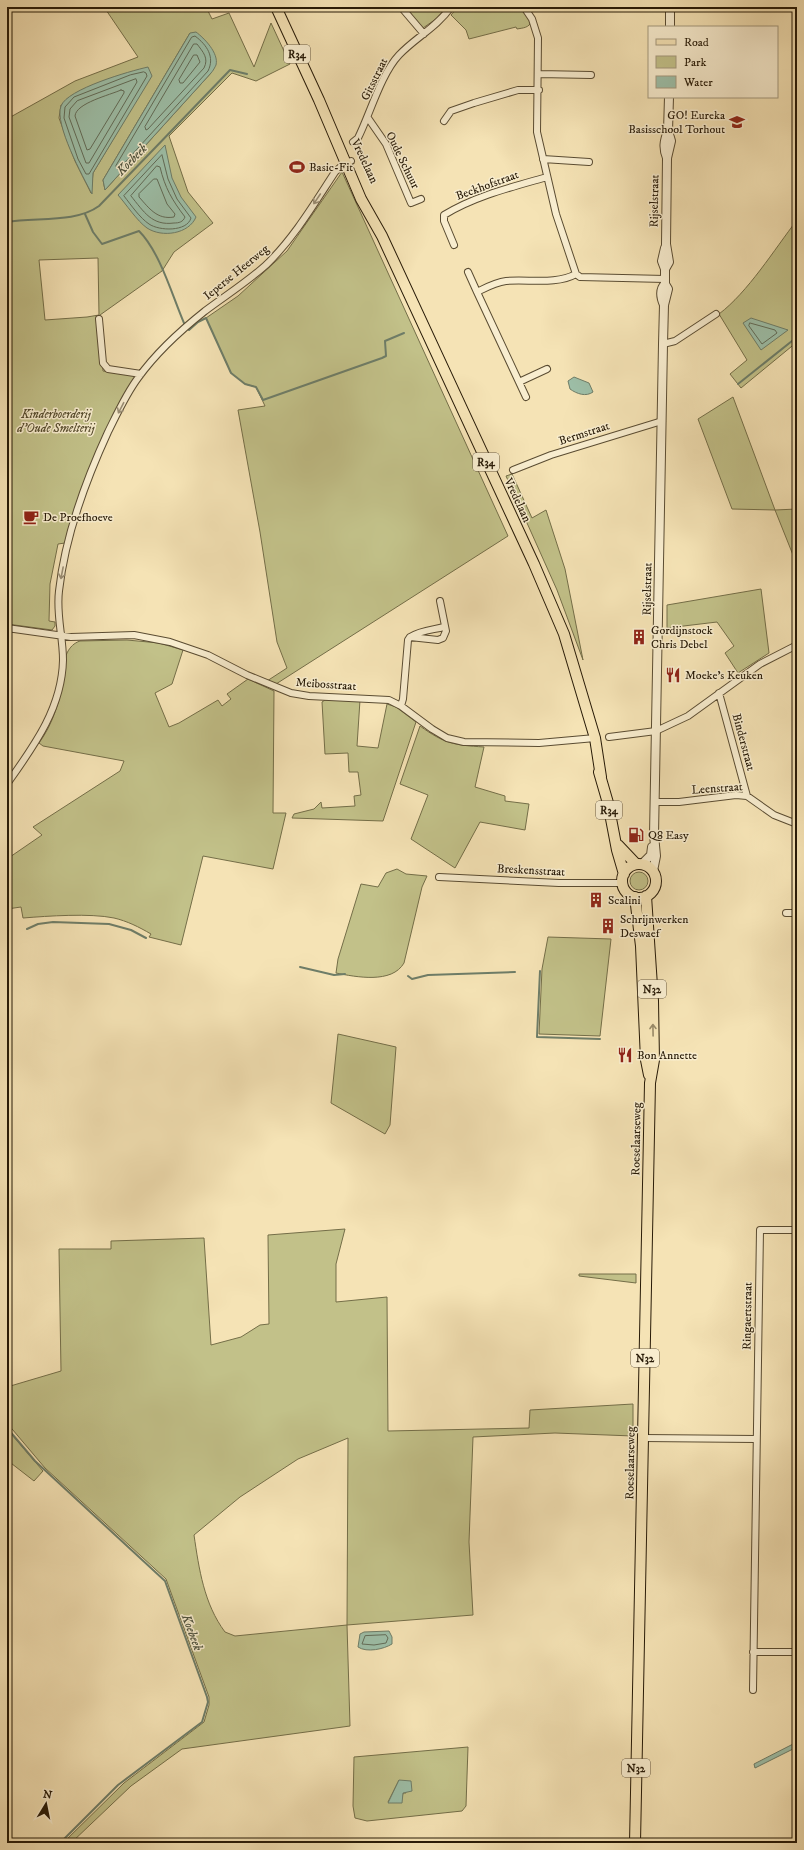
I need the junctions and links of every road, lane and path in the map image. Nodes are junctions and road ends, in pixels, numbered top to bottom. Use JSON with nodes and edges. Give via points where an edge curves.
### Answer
{"nodes":[{"id":1,"x":276,"y":7,"type":"edge"},
{"id":2,"x":401,"y":7,"type":"edge"},
{"id":3,"x":451,"y":7,"type":"edge"},
{"id":4,"x":524,"y":7,"type":"edge"},
{"id":5,"x":670,"y":7,"type":"edge"},
{"id":6,"x":670,"y":26,"type":"edge"},
{"id":7,"x":424,"y":34,"type":"junction"},
{"id":8,"x":539,"y":74,"type":"junction"},
{"id":9,"x":591,"y":76,"type":"dead end"},
{"id":10,"x":539,"y":90,"type":"junction"},
{"id":11,"x":668,"y":98,"type":"edge"},
{"id":12,"x":368,"y":118,"type":"junction"},
{"id":13,"x":444,"y":121,"type":"dead end"},
{"id":14,"x":353,"y":142,"type":"dead end"},
{"id":15,"x":543,"y":159,"type":"junction"},
{"id":16,"x":348,"y":162,"type":"junction"},
{"id":17,"x":589,"y":162,"type":"dead end"},
{"id":18,"x":546,"y":177,"type":"junction"},
{"id":19,"x":421,"y":199,"type":"dead end"},
{"id":20,"x":454,"y":245,"type":"dead end"},
{"id":21,"x":468,"y":272,"type":"dead end"},
{"id":22,"x":576,"y":274,"type":"junction"},
{"id":23,"x":665,"y":281,"type":"junction"},
{"id":24,"x":477,"y":292,"type":"junction"},
{"id":25,"x":716,"y":314,"type":"dead end"},
{"id":26,"x":99,"y":319,"type":"dead end"},
{"id":27,"x":663,"y":344,"type":"junction"},
{"id":28,"x":547,"y":369,"type":"dead end"},
{"id":29,"x":141,"y":374,"type":"junction"},
{"id":30,"x":519,"y":382,"type":"junction"},
{"id":31,"x":526,"y":398,"type":"dead end"},
{"id":32,"x":662,"y":421,"type":"junction"},
{"id":33,"x":513,"y":470,"type":"dead end"},
{"id":34,"x":440,"y":601,"type":"dead end"},
{"id":35,"x":444,"y":627,"type":"junction"},
{"id":36,"x":7,"y":628,"type":"edge"},
{"id":37,"x":60,"y":635,"type":"junction"},
{"id":38,"x":410,"y":637,"type":"junction"},
{"id":39,"x":797,"y":645,"type":"edge"},
{"id":40,"x":719,"y":694,"type":"junction"},
{"id":41,"x":401,"y":706,"type":"junction"},
{"id":42,"x":656,"y":731,"type":"junction"},
{"id":43,"x":608,"y":737,"type":"dead end"},
{"id":44,"x":592,"y":739,"type":"junction"},
{"id":45,"x":7,"y":784,"type":"edge"},
{"id":46,"x":747,"y":796,"type":"junction"},
{"id":47,"x":655,"y":802,"type":"junction"},
{"id":48,"x":797,"y":824,"type":"edge"},
{"id":49,"x":654,"y":835,"type":"junction"},
{"id":50,"x":617,"y":844,"type":"junction"},
{"id":51,"x":639,"y":864,"type":"junction"},
{"id":52,"x":653,"y":871,"type":"junction"},
{"id":53,"x":439,"y":877,"type":"dead end"},
{"id":54,"x":623,"y":878,"type":"junction"},
{"id":55,"x":646,"y":896,"type":"junction"},
{"id":56,"x":635,"y":897,"type":"junction"},
{"id":57,"x":797,"y":913,"type":"edge"},
{"id":58,"x":786,"y":914,"type":"dead end"},
{"id":59,"x":650,"y":1083,"type":"junction"},
{"id":60,"x":797,"y":1230,"type":"edge"},
{"id":61,"x":643,"y":1438,"type":"junction"},
{"id":62,"x":756,"y":1439,"type":"junction"},
{"id":63,"x":753,"y":1652,"type":"junction"},
{"id":64,"x":797,"y":1652,"type":"edge"},
{"id":65,"x":752,"y":1690,"type":"dead end"},
{"id":66,"x":635,"y":1843,"type":"edge"}],
"edges":[{"from":1,"to":16,"type":"main road","name":"Vredelaan","number":"R34"},
{"from":2,"to":7,"type":"street"},
{"from":3,"to":7,"type":"street","name":"Gitsstraat","via":[[444,18]]},
{"from":4,"to":8,"type":"street","via":[[532,19],[538,38]]},
{"from":5,"to":6,"type":"street"},
{"from":7,"to":12,"type":"street","name":"Gitsstraat","via":[[398,56],[381,85]]},
{"from":8,"to":9,"type":"street"},
{"from":8,"to":10,"type":"street"},
{"from":10,"to":13,"type":"street","via":[[518,90],[474,103],[451,111]]},
{"from":10,"to":15,"type":"street","via":[[538,132]]},
{"from":11,"to":23,"type":"street","name":"Rijselstraat","via":[[668,131],[664,140],[667,158],[666,244],[662,262]]},
{"from":12,"to":14,"type":"street","name":"Gitsstraat","via":[[358,138]]},
{"from":12,"to":19,"type":"street","name":"Oude Schuur","via":[[386,144],[412,203]]},
{"from":15,"to":17,"type":"street"},
{"from":15,"to":18,"type":"street"},
{"from":16,"to":29,"type":"street","name":"Ieperse Heerweg","one_way":true,"via":[[335,172],[285,246],[266,265],[192,322]]},
{"from":16,"to":44,"type":"main road","name":"Vredelaan","number":"R34","via":[[361,198],[382,236],[564,634]]},
{"from":18,"to":20,"type":"street","name":"Beckhofstraat","via":[[460,205],[444,215]]},
{"from":18,"to":22,"type":"street"},
{"from":21,"to":24,"type":"street"},
{"from":22,"to":23,"type":"street","via":[[580,277]]},
{"from":22,"to":24,"type":"street","via":[[567,279],[506,281]]},
{"from":23,"to":27,"type":"street","name":"Rijselstraat","via":[[661,289],[664,305]]},
{"from":24,"to":30,"type":"street"},
{"from":25,"to":27,"type":"street","via":[[674,341]]},
{"from":26,"to":29,"type":"street","via":[[103,363],[108,369]]},
{"from":27,"to":32,"type":"street","name":"Rijselstraat"},
{"from":28,"to":30,"type":"street"},
{"from":29,"to":37,"type":"street","name":"Ieperse Heerweg","one_way":true,"via":[[98,454],[76,517],[59,590]]},
{"from":30,"to":31,"type":"street"},
{"from":32,"to":33,"type":"street","name":"Bermstraat"},
{"from":32,"to":42,"type":"street","name":"Rijselstraat"},
{"from":34,"to":35,"type":"street"},
{"from":35,"to":38,"type":"street","via":[[427,629]]},
{"from":35,"to":38,"type":"street","via":[[446,631],[443,638],[438,640]]},
{"from":36,"to":37,"type":"street","name":"Meibosstraat"},
{"from":37,"to":41,"type":"street","name":"Meibosstraat","via":[[134,635],[170,642],[208,655],[291,693],[375,698],[389,700]]},
{"from":37,"to":45,"type":"street","name":"Ieperse Heerweg","via":[[63,660],[50,716],[31,751]]},
{"from":38,"to":41,"type":"street"},
{"from":39,"to":40,"type":"street","via":[[760,664]]},
{"from":40,"to":42,"type":"street","via":[[688,716]]},
{"from":40,"to":46,"type":"street","name":"Binderstraat"},
{"from":41,"to":44,"type":"street","name":"Meibosstraat","via":[[447,738],[464,742],[538,743]]},
{"from":42,"to":43,"type":"street"},
{"from":42,"to":47,"type":"street","name":"Rijselstraat"},
{"from":44,"to":50,"type":"main road","name":"Vredelaan","number":"R34"},
{"from":46,"to":47,"type":"street","name":"Leenstraat"},
{"from":46,"to":48,"type":"street","name":"Leenstraat","via":[[774,815]]},
{"from":47,"to":49,"type":"street","name":"Rijselstraat"},
{"from":49,"to":51,"type":"street","name":"Rijselstraat","via":[[651,855]]},
{"from":49,"to":52,"type":"street","name":"Rijselstraat","via":[[656,856]]},
{"from":50,"to":51,"type":"main road"},
{"from":50,"to":54,"type":"main road","name":"Vredelaan","number":"R34"},
{"from":51,"to":52,"type":"main road"},
{"from":51,"to":54,"type":"main road","via":[[630,867]]},
{"from":52,"to":55,"type":"main road","via":[[656,882],[651,893]]},
{"from":53,"to":54,"type":"street","name":"Breskensstraat","via":[[559,883]]},
{"from":54,"to":56,"type":"main road","via":[[626,892]]},
{"from":55,"to":56,"type":"main road"},
{"from":59,"to":55,"type":"main road","name":"Roeselaarseweg","number":"N32","one_way":true,"via":[[654,1060],[653,1001]]},
{"from":56,"to":59,"type":"main road","name":"Roeselaarseweg","number":"N32","via":[[641,946],[646,1060]]},
{"from":57,"to":58,"type":"street"},
{"from":59,"to":61,"type":"main road","name":"Roeselaarseweg","number":"N32"},
{"from":60,"to":62,"type":"street","name":"Ringaertstraat","via":[[760,1230]]},
{"from":61,"to":62,"type":"street"},
{"from":61,"to":66,"type":"main road","name":"Roeselaarseweg","number":"N32"},
{"from":62,"to":63,"type":"street","name":"Ringaertstraat"},
{"from":63,"to":64,"type":"street"},
{"from":63,"to":65,"type":"street","name":"Ringaertstraat"}]}
